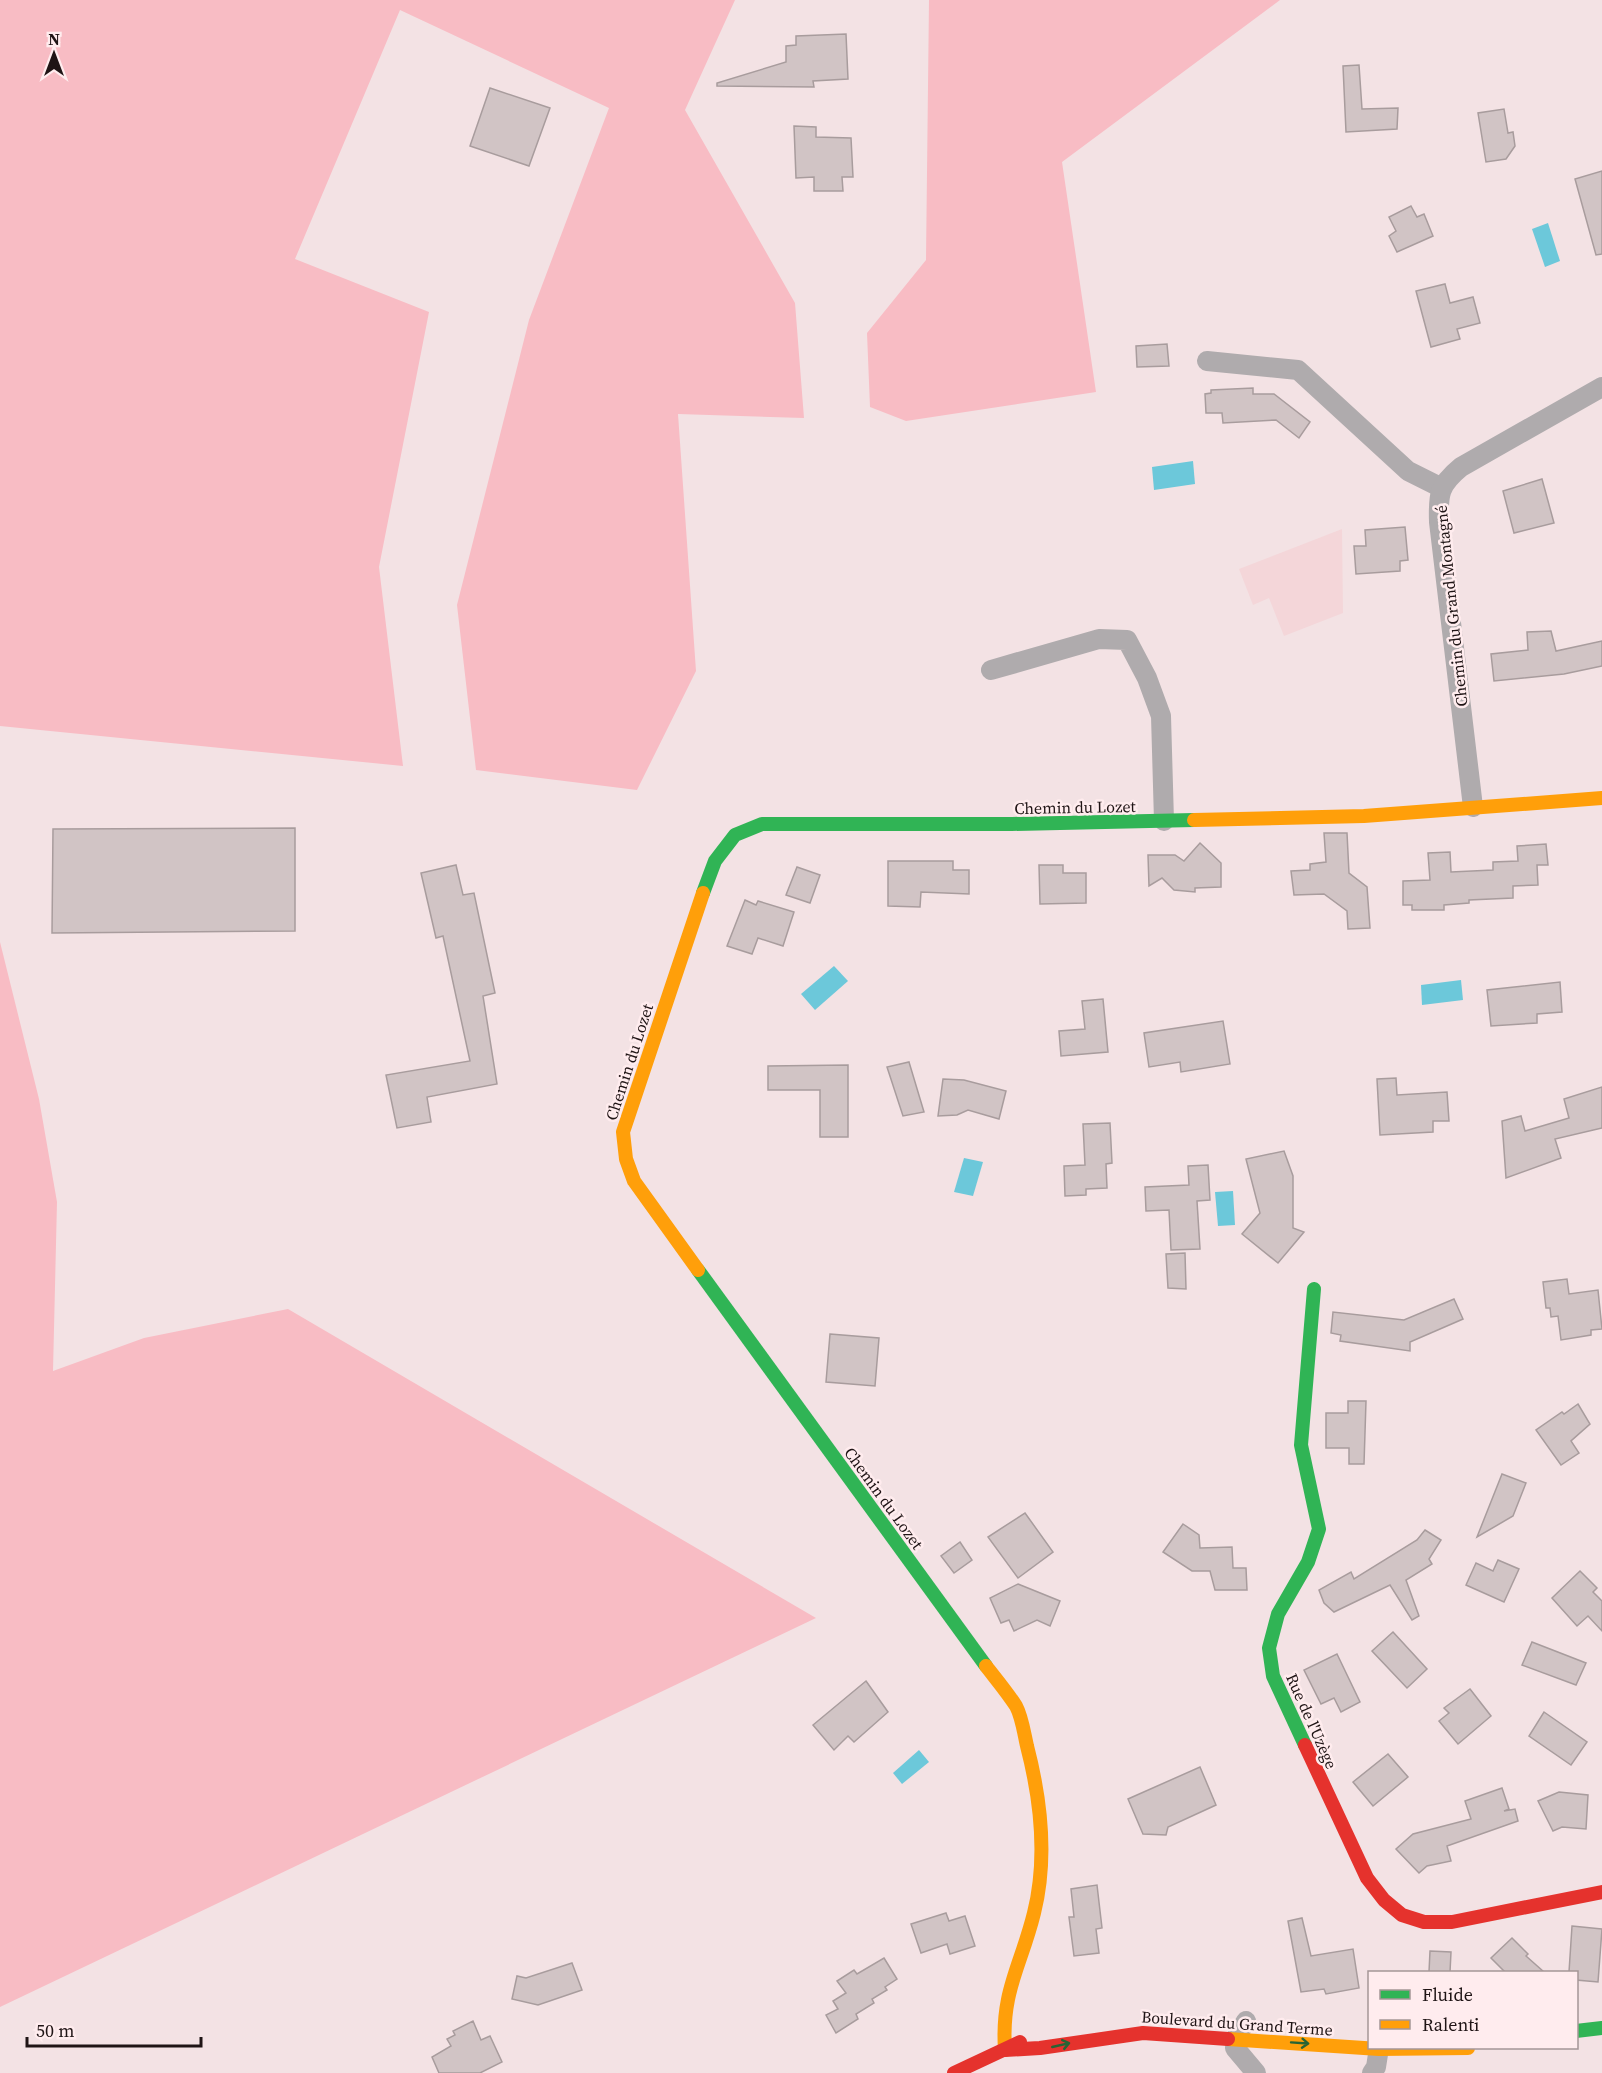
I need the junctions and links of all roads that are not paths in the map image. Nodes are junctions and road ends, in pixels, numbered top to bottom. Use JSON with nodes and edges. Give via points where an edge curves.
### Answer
{"nodes":[{"id":1,"x":1206,"y":361,"type":"dead end"},
{"id":2,"x":1602,"y":387,"type":"edge"},
{"id":3,"x":1442,"y":488,"type":"junction"},
{"id":4,"x":991,"y":670,"type":"dead end"},
{"id":5,"x":1602,"y":798,"type":"edge"},
{"id":6,"x":1473,"y":807,"type":"junction"},
{"id":7,"x":1164,"y":821,"type":"junction"},
{"id":8,"x":1314,"y":1289,"type":"dead end"},
{"id":9,"x":1602,"y":1892,"type":"edge"},
{"id":10,"x":1243,"y":2026,"type":"junction"},
{"id":11,"x":1602,"y":2028,"type":"edge"},
{"id":12,"x":1578,"y":2031,"type":"edge"},
{"id":13,"x":1035,"y":2033,"type":"dead end"},
{"id":14,"x":1445,"y":2049,"type":"edge"},
{"id":15,"x":1005,"y":2050,"type":"junction"},
{"id":16,"x":1377,"y":2062,"type":"edge"},
{"id":17,"x":954,"y":2073,"type":"edge"},
{"id":18,"x":1256,"y":2073,"type":"edge"}],
"edges":[{"from":1,"to":3,"type":"street","via":[[1298,370],[1408,471]]},
{"from":2,"to":3,"type":"street","name":"Chemin du Grand Montagné","via":[[1461,467]]},
{"from":3,"to":6,"type":"street","name":"Chemin du Grand Montagné","via":[[1439,522]]},
{"from":4,"to":7,"type":"street","via":[[1099,639],[1127,640],[1161,716]]},
{"from":5,"to":6,"type":"street","name":"Chemin du Lozet"},
{"from":6,"to":7,"type":"street","name":"Chemin du Lozet","via":[[1364,816]]},
{"from":7,"to":15,"type":"street","name":"Chemin du Lozet","via":[[785,822],[762,824],[735,835],[715,861],[623,1132],[634,1181],[1017,1708],[1042,1816],[1034,1914],[1006,1990]]},
{"from":8,"to":9,"type":"street","name":"Rue de l'Uzège","via":[[1301,1446],[1319,1529],[1308,1562],[1278,1614],[1269,1647],[1273,1676],[1367,1878],[1389,1907],[1407,1918],[1429,1924]]},
{"from":15,"to":10,"type":"street","name":"Boulevard du Grand Terme","one_way":true,"via":[[1036,2051],[1116,2033]]},
{"from":10,"to":16,"type":"street","name":"Boulevard du Grand Terme","one_way":true},
{"from":10,"to":18,"type":"street","via":[[1235,2048]]},
{"from":11,"to":12,"type":"street"},
{"from":13,"to":15,"type":"street","name":"Boulevard du Grand Terme"},
{"from":14,"to":16,"type":"street","name":"Boulevard du Grand Terme","via":[[1422,2050]]},
{"from":15,"to":17,"type":"street","name":"Boulevard du Grand Terme"}]}
